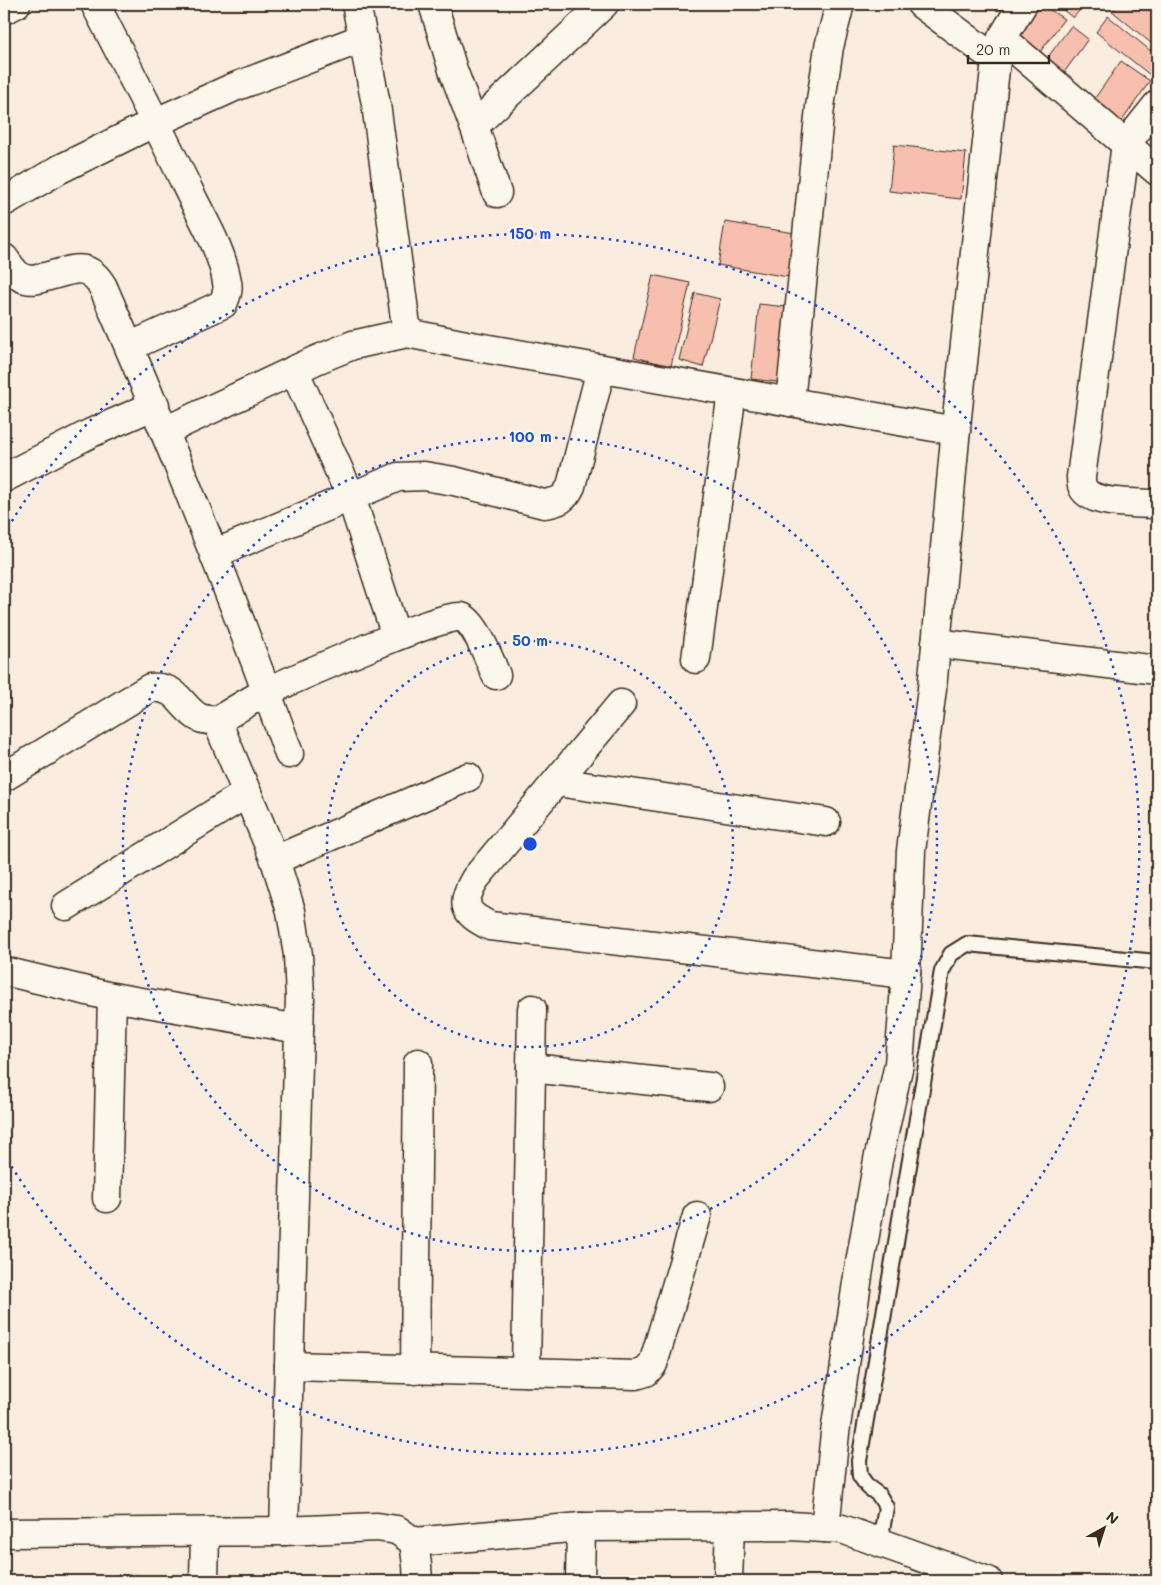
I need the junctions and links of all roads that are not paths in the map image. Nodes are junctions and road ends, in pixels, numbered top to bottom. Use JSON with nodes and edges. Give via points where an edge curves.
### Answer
{"nodes":[{"id":1,"x":16,"y":4,"type":"edge"},
{"id":2,"x":95,"y":4,"type":"edge"},
{"id":3,"x":356,"y":4,"type":"edge"},
{"id":4,"x":433,"y":4,"type":"edge"},
{"id":5,"x":604,"y":4,"type":"edge"},
{"id":6,"x":840,"y":4,"type":"edge"},
{"id":7,"x":921,"y":4,"type":"edge"},
{"id":8,"x":1023,"y":4,"type":"edge"},
{"id":9,"x":4,"y":10,"type":"edge"},
{"id":10,"x":363,"y":38,"type":"junction"},
{"id":11,"x":999,"y":49,"type":"junction"},
{"id":12,"x":1157,"y":105,"type":"edge"},
{"id":13,"x":156,"y":123,"type":"junction"},
{"id":14,"x":474,"y":126,"type":"junction"},
{"id":15,"x":1126,"y":144,"type":"junction"},
{"id":16,"x":1157,"y":171,"type":"edge"},
{"id":17,"x":497,"y":193,"type":"dead end"},
{"id":18,"x":4,"y":202,"type":"edge"},
{"id":19,"x":4,"y":258,"type":"edge"},
{"id":20,"x":407,"y":333,"type":"junction"},
{"id":21,"x":129,"y":347,"type":"junction"},
{"id":22,"x":601,"y":369,"type":"junction"},
{"id":23,"x":294,"y":370,"type":"junction"},
{"id":24,"x":732,"y":392,"type":"junction"},
{"id":25,"x":790,"y":402,"type":"junction"},
{"id":26,"x":155,"y":405,"type":"junction"},
{"id":27,"x":165,"y":431,"type":"junction"},
{"id":28,"x":956,"y":431,"type":"junction"},
{"id":29,"x":4,"y":478,"type":"edge"},
{"id":30,"x":351,"y":497,"type":"junction"},
{"id":31,"x":1157,"y":504,"type":"edge"},
{"id":32,"x":214,"y":554,"type":"junction"},
{"id":33,"x":396,"y":636,"type":"junction"},
{"id":34,"x":936,"y":643,"type":"junction"},
{"id":35,"x":696,"y":659,"type":"dead end"},
{"id":36,"x":1157,"y":670,"type":"edge"},
{"id":37,"x":496,"y":675,"type":"dead end"},
{"id":38,"x":267,"y":692,"type":"junction"},
{"id":39,"x":621,"y":704,"type":"dead end"},
{"id":40,"x":217,"y":721,"type":"junction"},
{"id":41,"x":289,"y":754,"type":"dead end"},
{"id":42,"x":4,"y":777,"type":"edge"},
{"id":43,"x":468,"y":777,"type":"dead end"},
{"id":44,"x":557,"y":782,"type":"junction"},
{"id":45,"x":247,"y":793,"type":"junction"},
{"id":46,"x":826,"y":822,"type":"dead end"},
{"id":47,"x":275,"y":860,"type":"junction"},
{"id":48,"x":66,"y":906,"type":"dead end"},
{"id":49,"x":1157,"y":962,"type":"edge"},
{"id":50,"x":4,"y":971,"type":"edge"},
{"id":51,"x":906,"y":974,"type":"junction"},
{"id":52,"x":112,"y":997,"type":"junction"},
{"id":53,"x":532,"y":1009,"type":"dead end"},
{"id":54,"x":299,"y":1029,"type":"junction"},
{"id":55,"x":418,"y":1063,"type":"dead end"},
{"id":56,"x":531,"y":1068,"type":"junction"},
{"id":57,"x":709,"y":1087,"type":"dead end"},
{"id":58,"x":107,"y":1198,"type":"dead end"},
{"id":59,"x":698,"y":1216,"type":"dead end"},
{"id":60,"x":289,"y":1366,"type":"junction"},
{"id":61,"x":415,"y":1370,"type":"junction"},
{"id":62,"x":526,"y":1372,"type":"junction"},
{"id":63,"x":581,"y":1526,"type":"junction"},
{"id":64,"x":730,"y":1526,"type":"junction"},
{"id":65,"x":825,"y":1528,"type":"junction"},
{"id":66,"x":284,"y":1531,"type":"junction"},
{"id":67,"x":205,"y":1532,"type":"junction"},
{"id":68,"x":4,"y":1533,"type":"edge"},
{"id":69,"x":414,"y":1542,"type":"junction"},
{"id":70,"x":880,"y":1542,"type":"junction"},
{"id":71,"x":204,"y":1581,"type":"edge"},
{"id":72,"x":418,"y":1581,"type":"edge"},
{"id":73,"x":580,"y":1581,"type":"edge"},
{"id":74,"x":728,"y":1581,"type":"edge"},
{"id":75,"x":988,"y":1581,"type":"edge"}],
"edges":[{"from":1,"to":9,"type":"street"},
{"from":2,"to":13,"type":"street"},
{"from":3,"to":10,"type":"street"},
{"from":4,"to":14,"type":"street"},
{"from":5,"to":14,"type":"street"},
{"from":6,"to":25,"type":"street","via":[[829,47],[820,106]]},
{"from":7,"to":11,"type":"street"},
{"from":8,"to":11,"type":"street"},
{"from":10,"to":13,"type":"street","via":[[232,88]]},
{"from":10,"to":20,"type":"street","via":[[376,104]]},
{"from":11,"to":15,"type":"street"},
{"from":11,"to":28,"type":"street"},
{"from":12,"to":15,"type":"street"},
{"from":13,"to":18,"type":"street","via":[[60,169]]},
{"from":13,"to":21,"type":"street","via":[[223,265],[228,293],[223,304]]},
{"from":14,"to":17,"type":"street"},
{"from":15,"to":16,"type":"street"},
{"from":15,"to":31,"type":"street","via":[[1080,477],[1090,496],[1102,500]]},
{"from":19,"to":21,"type":"street","via":[[24,279],[88,270],[103,287]]},
{"from":20,"to":22,"type":"street"},
{"from":20,"to":23,"type":"street","via":[[353,345]]},
{"from":21,"to":26,"type":"street"},
{"from":22,"to":24,"type":"street"},
{"from":22,"to":30,"type":"street","via":[[572,486],[567,496],[556,502],[544,504],[424,476],[398,477]]},
{"from":23,"to":27,"type":"street"},
{"from":23,"to":30,"type":"street"},
{"from":24,"to":25,"type":"street"},
{"from":24,"to":35,"type":"street"},
{"from":25,"to":28,"type":"street"},
{"from":26,"to":27,"type":"street"},
{"from":26,"to":29,"type":"street","via":[[91,433]]},
{"from":27,"to":32,"type":"street"},
{"from":28,"to":34,"type":"street"},
{"from":30,"to":32,"type":"street"},
{"from":30,"to":33,"type":"street"},
{"from":32,"to":38,"type":"street"},
{"from":33,"to":37,"type":"street","via":[[448,618],[462,618],[472,625]]},
{"from":33,"to":38,"type":"street"},
{"from":34,"to":36,"type":"street"},
{"from":34,"to":51,"type":"street","via":[[911,851]]},
{"from":38,"to":40,"type":"street"},
{"from":38,"to":41,"type":"street"},
{"from":39,"to":44,"type":"street"},
{"from":40,"to":42,"type":"street","via":[[199,718],[161,686],[150,688]]},
{"from":40,"to":45,"type":"street"},
{"from":43,"to":47,"type":"street"},
{"from":44,"to":46,"type":"street"},
{"from":44,"to":51,"type":"street","via":[[475,879],[467,893],[466,906],[474,918],[490,926]]},
{"from":45,"to":47,"type":"street"},
{"from":45,"to":48,"type":"street"},
{"from":47,"to":54,"type":"street","via":[[291,911],[298,955]]},
{"from":49,"to":70,"type":"lane","via":[[967,944],[951,954],[942,971],[859,1460],[860,1476],[886,1507]]},
{"from":50,"to":52,"type":"street"},
{"from":51,"to":65,"type":"street","via":[[899,1064],[878,1160],[860,1269],[835,1433]]},
{"from":52,"to":54,"type":"street"},
{"from":52,"to":58,"type":"street"},
{"from":53,"to":56,"type":"street"},
{"from":54,"to":60,"type":"street"},
{"from":55,"to":61,"type":"street"},
{"from":56,"to":57,"type":"street"},
{"from":56,"to":62,"type":"street"},
{"from":59,"to":62,"type":"street","via":[[653,1364],[646,1372],[636,1375]]},
{"from":60,"to":61,"type":"street"},
{"from":60,"to":66,"type":"street"},
{"from":61,"to":62,"type":"street"},
{"from":63,"to":64,"type":"street"},
{"from":63,"to":69,"type":"street"},
{"from":63,"to":73,"type":"street"},
{"from":64,"to":65,"type":"street"},
{"from":64,"to":74,"type":"street"},
{"from":65,"to":70,"type":"street","via":[[842,1529]]},
{"from":66,"to":67,"type":"street"},
{"from":66,"to":69,"type":"street","via":[[377,1527],[397,1530]]},
{"from":67,"to":68,"type":"street"},
{"from":67,"to":71,"type":"street"},
{"from":69,"to":72,"type":"street"},
{"from":70,"to":75,"type":"street"}]}
